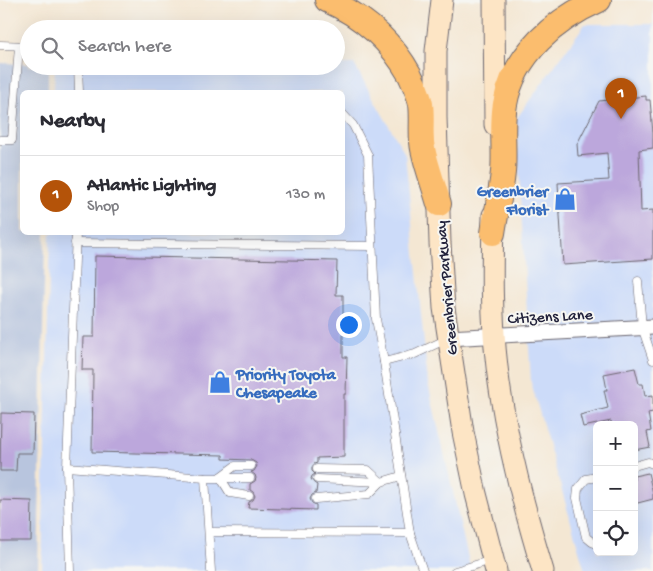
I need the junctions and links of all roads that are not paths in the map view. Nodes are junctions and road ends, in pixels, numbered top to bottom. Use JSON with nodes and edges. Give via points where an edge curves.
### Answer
{"nodes":[{"id":1,"x":327,"y":0,"type":"edge"},
{"id":2,"x":442,"y":0,"type":"edge"},
{"id":3,"x":494,"y":0,"type":"edge"},
{"id":4,"x":599,"y":0,"type":"edge"},
{"id":5,"x":0,"y":46,"type":"edge"},
{"id":6,"x":19,"y":46,"type":"joint"},
{"id":7,"x":78,"y":75,"type":"edge"},
{"id":8,"x":79,"y":90,"type":"edge"},
{"id":9,"x":345,"y":116,"type":"edge"},
{"id":10,"x":0,"y":140,"type":"edge"},
{"id":11,"x":439,"y":204,"type":"junction"},
{"id":12,"x":492,"y":233,"type":"junction"},
{"id":13,"x":76,"y":235,"type":"edge"},
{"id":14,"x":76,"y":243,"type":"junction"},
{"id":15,"x":372,"y":246,"type":"junction"},
{"id":16,"x":638,"y":281,"type":"dead end"},
{"id":17,"x":648,"y":327,"type":"edge"},
{"id":18,"x":495,"y":336,"type":"junction"},
{"id":19,"x":448,"y":338,"type":"junction"},
{"id":20,"x":653,"y":360,"type":"edge"},
{"id":21,"x":384,"y":362,"type":"junction"},
{"id":22,"x":653,"y":464,"type":"edge"},
{"id":23,"x":638,"y":465,"type":"edge"},
{"id":24,"x":251,"y":466,"type":"dead end"},
{"id":25,"x":67,"y":467,"type":"junction"},
{"id":26,"x":317,"y":469,"type":"dead end"},
{"id":27,"x":401,"y":476,"type":"junction"},
{"id":28,"x":593,"y":477,"type":"edge"},
{"id":29,"x":205,"y":478,"type":"junction"},
{"id":30,"x":220,"y":478,"type":"junction"},
{"id":31,"x":250,"y":478,"type":"dead end"},
{"id":32,"x":317,"y":479,"type":"dead end"},
{"id":33,"x":381,"y":482,"type":"junction"},
{"id":34,"x":250,"y":496,"type":"dead end"},
{"id":35,"x":316,"y":499,"type":"dead end"},
{"id":36,"x":209,"y":532,"type":"junction"},
{"id":37,"x":410,"y":533,"type":"junction"},
{"id":38,"x":593,"y":542,"type":"edge"},
{"id":39,"x":495,"y":566,"type":"edge"},
{"id":40,"x":70,"y":571,"type":"edge"},
{"id":41,"x":211,"y":571,"type":"edge"},
{"id":42,"x":423,"y":571,"type":"edge"},
{"id":43,"x":455,"y":571,"type":"edge"},
{"id":44,"x":543,"y":571,"type":"edge"}],
"edges":[{"from":1,"to":11,"type":"main road","via":[[376,31],[391,46],[414,82],[420,102],[422,148]]},
{"from":2,"to":11,"type":"main road","name":"Greenbrier Parkway","via":[[436,51]]},
{"from":3,"to":12,"type":"main road"},
{"from":4,"to":12,"type":"main road","via":[[552,28],[523,61],[515,76],[505,104],[503,172]]},
{"from":5,"to":6,"type":"lane"},
{"from":6,"to":10,"type":"lane","via":[[12,140]]},
{"from":7,"to":8,"type":"lane"},
{"from":9,"to":15,"type":"lane","via":[[354,125],[368,155]]},
{"from":11,"to":19,"type":"main road","name":"Greenbrier Parkway"},
{"from":12,"to":18,"type":"main road"},
{"from":13,"to":14,"type":"lane"},
{"from":14,"to":15,"type":"lane"},
{"from":14,"to":25,"type":"lane"},
{"from":15,"to":21,"type":"lane","via":[[376,319]]},
{"from":16,"to":17,"type":"lane"},
{"from":17,"to":18,"type":"street","name":"Citizens Lane"},
{"from":17,"to":20,"type":"lane"},
{"from":18,"to":19,"type":"street","name":"Citizens Lane"},
{"from":18,"to":44,"type":"main road","via":[[504,414],[527,520]]},
{"from":19,"to":21,"type":"lane","via":[[415,354]]},
{"from":19,"to":39,"type":"main road","name":"Greenbrier Parkway","via":[[463,432]]},
{"from":21,"to":27,"type":"lane"},
{"from":22,"to":23,"type":"lane"},
{"from":24,"to":30,"type":"lane","via":[[235,466]]},
{"from":25,"to":29,"type":"lane"},
{"from":25,"to":40,"type":"lane"},
{"from":26,"to":33,"type":"lane","via":[[368,470]]},
{"from":27,"to":33,"type":"lane"},
{"from":27,"to":37,"type":"lane"},
{"from":28,"to":38,"type":"lane","via":[[586,479],[578,489],[577,498],[586,537]]},
{"from":29,"to":30,"type":"lane"},
{"from":29,"to":36,"type":"lane"},
{"from":30,"to":31,"type":"lane"},
{"from":30,"to":34,"type":"lane","via":[[230,493]]},
{"from":32,"to":33,"type":"lane"},
{"from":33,"to":35,"type":"lane","via":[[369,494]]},
{"from":36,"to":37,"type":"lane"},
{"from":36,"to":41,"type":"lane"},
{"from":37,"to":42,"type":"lane"},
{"from":39,"to":43,"type":"lane"}]}
